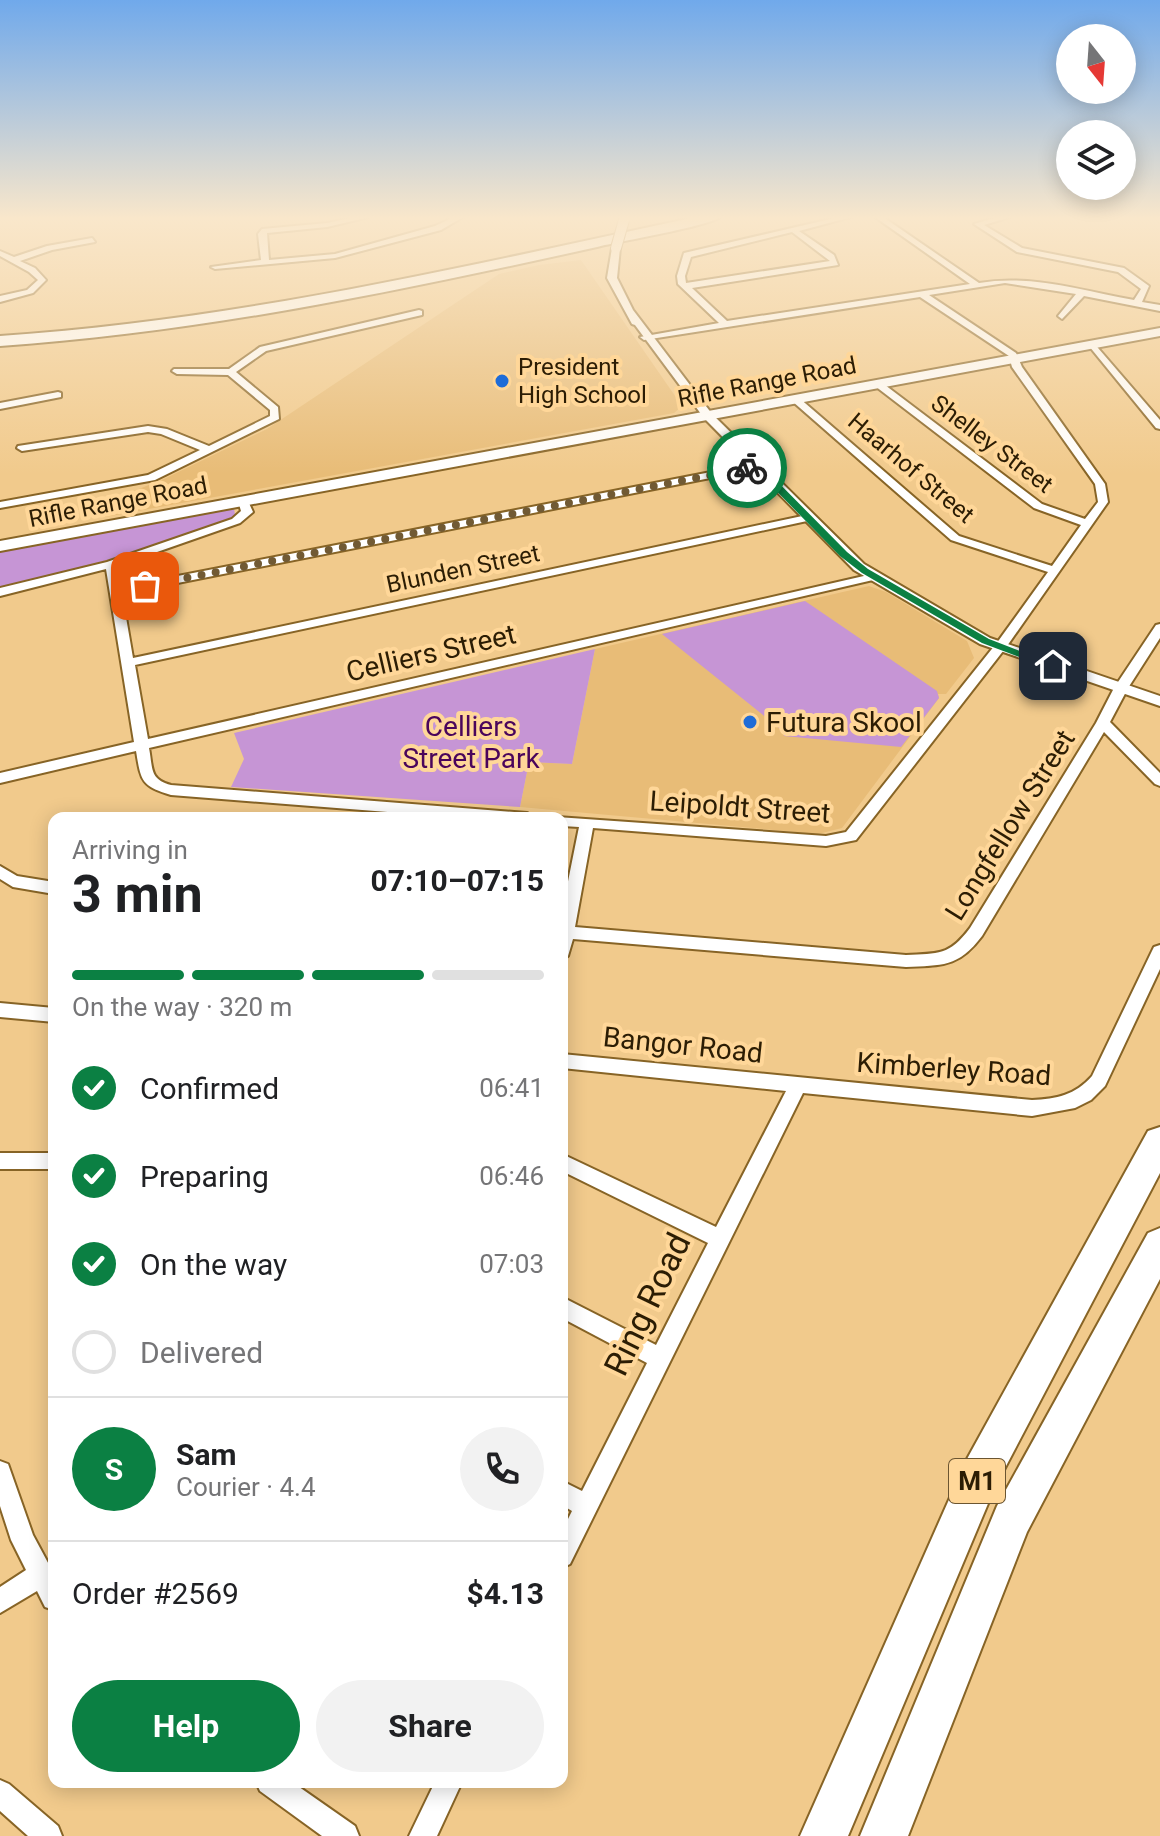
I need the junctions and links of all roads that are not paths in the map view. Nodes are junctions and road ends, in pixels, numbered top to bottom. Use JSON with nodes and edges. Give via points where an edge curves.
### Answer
{"nodes":[{"id":1,"x":259,"y":303,"type":"edge"},
{"id":2,"x":307,"y":303,"type":"edge"},
{"id":3,"x":626,"y":303,"type":"edge"},
{"id":4,"x":701,"y":303,"type":"edge"},
{"id":5,"x":866,"y":303,"type":"edge"},
{"id":6,"x":933,"y":303,"type":"edge"},
{"id":7,"x":1074,"y":303,"type":"edge"},
{"id":8,"x":1137,"y":303,"type":"edge"},
{"id":9,"x":1160,"y":308,"type":"edge"},
{"id":10,"x":419,"y":313,"type":"dead end"},
{"id":11,"x":1062,"y":316,"type":"dead end"},
{"id":12,"x":726,"y":325,"type":"junction"},
{"id":13,"x":0,"y":329,"type":"edge"},
{"id":14,"x":1159,"y":332,"type":"edge"},
{"id":15,"x":648,"y":337,"type":"junction"},
{"id":16,"x":0,"y":341,"type":"edge"},
{"id":17,"x":1092,"y":344,"type":"junction"},
{"id":18,"x":1014,"y":359,"type":"junction"},
{"id":19,"x":177,"y":371,"type":"dead end"},
{"id":20,"x":230,"y":372,"type":"junction"},
{"id":21,"x":878,"y":384,"type":"junction"},
{"id":22,"x":58,"y":395,"type":"dead end"},
{"id":23,"x":795,"y":399,"type":"junction"},
{"id":24,"x":0,"y":406,"type":"edge"},
{"id":25,"x":705,"y":416,"type":"junction"},
{"id":26,"x":1160,"y":426,"type":"edge"},
{"id":27,"x":22,"y":448,"type":"dead end"},
{"id":28,"x":210,"y":450,"type":"junction"},
{"id":29,"x":754,"y":466,"type":"junction"},
{"id":30,"x":243,"y":501,"type":"junction"},
{"id":31,"x":0,"y":505,"type":"edge"},
{"id":32,"x":807,"y":518,"type":"junction"},
{"id":33,"x":1088,"y":524,"type":"junction"},
{"id":34,"x":0,"y":546,"type":"edge"},
{"id":35,"x":111,"y":564,"type":"junction"},
{"id":36,"x":1054,"y":570,"type":"junction"},
{"id":37,"x":873,"y":576,"type":"junction"},
{"id":38,"x":117,"y":591,"type":"junction"},
{"id":39,"x":0,"y":592,"type":"edge"},
{"id":40,"x":1160,"y":628,"type":"edge"},
{"id":41,"x":999,"y":647,"type":"junction"},
{"id":42,"x":1158,"y":658,"type":"edge"},
{"id":43,"x":1141,"y":659,"type":"junction"},
{"id":44,"x":128,"y":663,"type":"junction"},
{"id":45,"x":1121,"y":688,"type":"junction"},
{"id":46,"x":1160,"y":701,"type":"edge"},
{"id":47,"x":1103,"y":723,"type":"junction"},
{"id":48,"x":142,"y":744,"type":"junction"},
{"id":49,"x":0,"y":778,"type":"edge"},
{"id":50,"x":1160,"y":781,"type":"edge"},
{"id":51,"x":451,"y":812,"type":"edge"},
{"id":52,"x":568,"y":821,"type":"edge"},
{"id":53,"x":587,"y":823,"type":"junction"},
{"id":54,"x":0,"y":871,"type":"edge"},
{"id":55,"x":48,"y":887,"type":"edge"},
{"id":56,"x":568,"y":909,"type":"edge"},
{"id":57,"x":568,"y":932,"type":"edge"},
{"id":58,"x":1160,"y":951,"type":"edge"},
{"id":59,"x":0,"y":1010,"type":"edge"},
{"id":60,"x":48,"y":1014,"type":"edge"},
{"id":61,"x":568,"y":1062,"type":"edge"},
{"id":62,"x":798,"y":1084,"type":"junction"},
{"id":63,"x":1160,"y":1141,"type":"edge"},
{"id":64,"x":0,"y":1161,"type":"edge"},
{"id":65,"x":48,"y":1161,"type":"edge"},
{"id":66,"x":568,"y":1165,"type":"edge"},
{"id":67,"x":719,"y":1238,"type":"junction"},
{"id":68,"x":1160,"y":1244,"type":"edge"},
{"id":69,"x":568,"y":1310,"type":"edge"},
{"id":70,"x":660,"y":1358,"type":"junction"},
{"id":71,"x":0,"y":1472,"type":"edge"},
{"id":72,"x":568,"y":1495,"type":"edge"},
{"id":73,"x":587,"y":1506,"type":"junction"},
{"id":74,"x":568,"y":1544,"type":"edge"},
{"id":75,"x":39,"y":1575,"type":"junction"},
{"id":76,"x":48,"y":1589,"type":"edge"},
{"id":77,"x":0,"y":1601,"type":"edge"},
{"id":78,"x":277,"y":1788,"type":"edge"},
{"id":79,"x":446,"y":1788,"type":"edge"},
{"id":80,"x":0,"y":1793,"type":"edge"},
{"id":81,"x":48,"y":1836,"type":"edge"},
{"id":82,"x":345,"y":1836,"type":"edge"},
{"id":83,"x":423,"y":1836,"type":"edge"},
{"id":84,"x":824,"y":1836,"type":"edge"},
{"id":85,"x":884,"y":1836,"type":"edge"}],
"edges":[{"from":1,"to":13,"type":"highway","via":[[161,319]]},
{"from":2,"to":16,"type":"highway","via":[[116,334]]},
{"from":3,"to":15,"type":"street","bridge":true},
{"from":4,"to":12,"type":"street"},
{"from":5,"to":12,"type":"street"},
{"from":6,"to":18,"type":"street"},
{"from":7,"to":11,"type":"street"},
{"from":8,"to":9,"type":"street"},
{"from":10,"to":20,"type":"street","via":[[263,349]]},
{"from":12,"to":15,"type":"street"},
{"from":14,"to":17,"type":"main road","name":"Rifle Range Road"},
{"from":15,"to":25,"type":"street"},
{"from":17,"to":18,"type":"main road","name":"Rifle Range Road"},
{"from":17,"to":26,"type":"street"},
{"from":18,"to":21,"type":"main road","name":"Rifle Range Road"},
{"from":18,"to":33,"type":"street","name":"Leipoldt Street","via":[[1103,487],[1103,502]]},
{"from":19,"to":20,"type":"street"},
{"from":20,"to":28,"type":"street","via":[[277,415]]},
{"from":21,"to":23,"type":"main road","name":"Rifle Range Road"},
{"from":21,"to":33,"type":"street","name":"Shelley Street","via":[[1038,506]]},
{"from":22,"to":24,"type":"street"},
{"from":23,"to":25,"type":"main road","name":"Rifle Range Road"},
{"from":23,"to":36,"type":"street","name":"Haarhof Street","via":[[955,538]]},
{"from":25,"to":29,"type":"street"},
{"from":25,"to":30,"type":"main road","name":"Rifle Range Road"},
{"from":27,"to":28,"type":"street","via":[[148,429]]},
{"from":28,"to":31,"type":"street","via":[[144,480]]},
{"from":29,"to":32,"type":"street"},
{"from":29,"to":38,"type":"street"},
{"from":30,"to":34,"type":"main road","name":"Rifle Range Road"},
{"from":30,"to":35,"type":"street","name":"Rifle Range Road","via":[[247,512],[236,521]]},
{"from":32,"to":37,"type":"street"},
{"from":32,"to":44,"type":"street","name":"Blunden Street"},
{"from":33,"to":36,"type":"street","name":"Leipoldt Street"},
{"from":35,"to":38,"type":"street"},
{"from":35,"to":39,"type":"street","name":"Rifle Range Road"},
{"from":36,"to":41,"type":"street","name":"Leipoldt Street"},
{"from":37,"to":41,"type":"street"},
{"from":37,"to":48,"type":"street","name":"Celliers Street"},
{"from":38,"to":44,"type":"street"},
{"from":40,"to":43,"type":"street","name":"Longfellow Street"},
{"from":41,"to":45,"type":"street"},
{"from":41,"to":53,"type":"street","name":"Leipoldt Street","via":[[862,825],[845,839]]},
{"from":42,"to":43,"type":"street"},
{"from":43,"to":45,"type":"street","name":"Longfellow Street"},
{"from":44,"to":48,"type":"street"},
{"from":45,"to":46,"type":"street"},
{"from":45,"to":47,"type":"street","name":"Longfellow Street"},
{"from":47,"to":50,"type":"street"},
{"from":47,"to":57,"type":"street","name":"Longfellow Street","via":[[976,932],[964,948],[945,959],[874,960]]},
{"from":48,"to":49,"type":"street","name":"Celliers Street"},
{"from":48,"to":51,"type":"street","via":[[149,782],[171,790]]},
{"from":52,"to":53,"type":"street","name":"Leipoldt Street"},
{"from":53,"to":56,"type":"street"},
{"from":54,"to":55,"type":"street","via":[[13,881]]},
{"from":58,"to":62,"type":"street","name":"Kimberley Road","via":[[1099,1081],[1065,1104],[1032,1108]]},
{"from":59,"to":60,"type":"street"},
{"from":61,"to":62,"type":"street","name":"Bangor Road"},
{"from":62,"to":67,"type":"street","name":"Ring Road"},
{"from":63,"to":84,"type":"highway","number":"M1","via":[[981,1473]]},
{"from":64,"to":65,"type":"street"},
{"from":66,"to":67,"type":"street"},
{"from":67,"to":70,"type":"street","name":"Ring Road"},
{"from":68,"to":85,"type":"highway","number":"M1","via":[[1011,1520]]},
{"from":69,"to":70,"type":"street"},
{"from":70,"to":73,"type":"street","name":"Ring Road"},
{"from":71,"to":75,"type":"street"},
{"from":72,"to":73,"type":"street"},
{"from":73,"to":74,"type":"street","name":"Ring Road"},
{"from":75,"to":76,"type":"street"},
{"from":75,"to":77,"type":"street"},
{"from":78,"to":82,"type":"street"},
{"from":79,"to":83,"type":"street"},
{"from":80,"to":81,"type":"street"}]}
